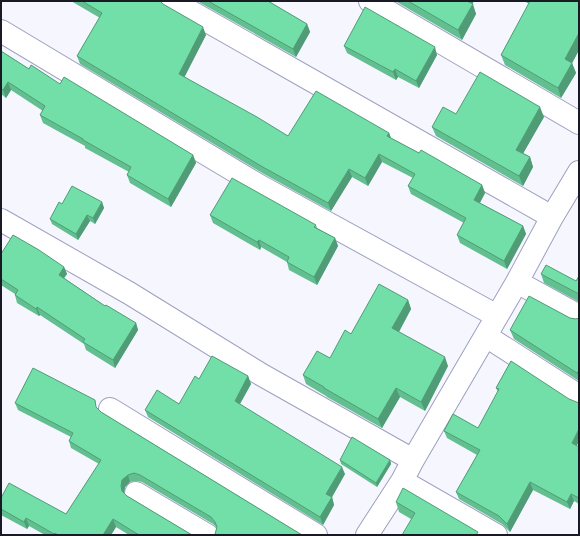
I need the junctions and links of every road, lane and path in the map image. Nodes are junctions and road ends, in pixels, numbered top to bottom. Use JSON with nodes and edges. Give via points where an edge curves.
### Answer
{"nodes":[{"id":1,"x":172,"y":1,"type":"edge"},
{"id":2,"x":370,"y":1,"type":"edge"},
{"id":3,"x":1,"y":31,"type":"edge"},
{"id":4,"x":579,"y":123,"type":"edge"},
{"id":5,"x":579,"y":172,"type":"edge"},
{"id":6,"x":552,"y":217,"type":"junction"},
{"id":7,"x":1,"y":220,"type":"edge"},
{"id":8,"x":517,"y":282,"type":"junction"},
{"id":9,"x":497,"y":316,"type":"junction"},
{"id":10,"x":579,"y":316,"type":"edge"},
{"id":11,"x":486,"y":336,"type":"junction"},
{"id":12,"x":579,"y":396,"type":"edge"},
{"id":13,"x":110,"y":409,"type":"dead end"},
{"id":14,"x":413,"y":460,"type":"junction"},
{"id":15,"x":402,"y":481,"type":"junction"},
{"id":16,"x":136,"y":494,"type":"dead end"},
{"id":17,"x":207,"y":535,"type":"edge"},
{"id":18,"x":316,"y":535,"type":"edge"},
{"id":19,"x":368,"y":535,"type":"edge"},
{"id":20,"x":496,"y":535,"type":"edge"}],
"edges":[{"from":1,"to":6,"type":"street"},
{"from":2,"to":4,"type":"street"},
{"from":3,"to":9,"type":"street","via":[[258,185]]},
{"from":5,"to":6,"type":"street"},
{"from":6,"to":8,"type":"street"},
{"from":7,"to":14,"type":"street","via":[[129,293],[262,375]]},
{"from":8,"to":9,"type":"street"},
{"from":8,"to":10,"type":"street"},
{"from":9,"to":11,"type":"street"},
{"from":11,"to":12,"type":"street"},
{"from":11,"to":14,"type":"street"},
{"from":13,"to":18,"type":"street"},
{"from":14,"to":15,"type":"street"},
{"from":15,"to":19,"type":"street"},
{"from":15,"to":20,"type":"street"},
{"from":16,"to":17,"type":"street"}]}
